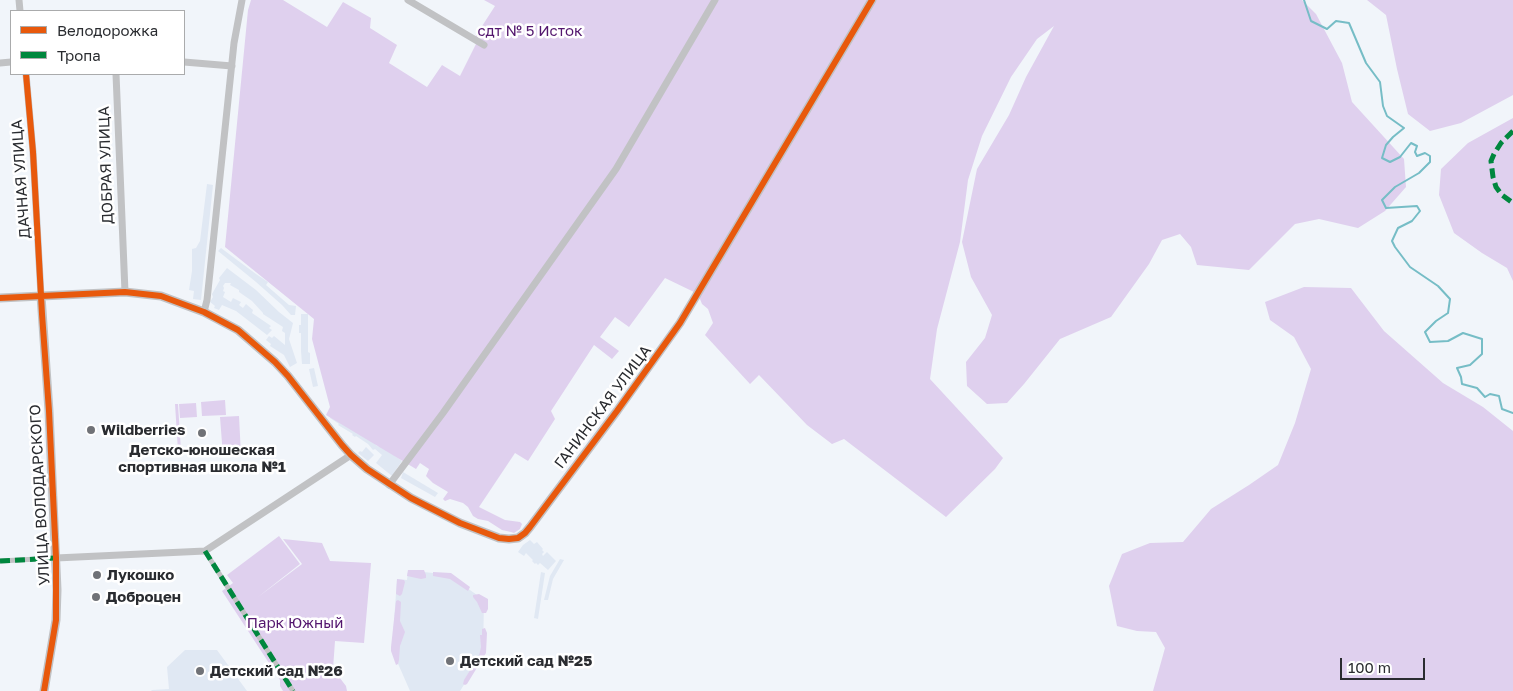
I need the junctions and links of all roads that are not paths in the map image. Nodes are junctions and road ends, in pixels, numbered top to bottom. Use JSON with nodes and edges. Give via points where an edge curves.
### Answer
{"nodes":[{"id":1,"x":242,"y":0,"type":"edge"},
{"id":2,"x":408,"y":0,"type":"edge"},
{"id":3,"x":715,"y":0,"type":"edge"},
{"id":4,"x":872,"y":0,"type":"edge"},
{"id":5,"x":484,"y":45,"type":"dead end"},
{"id":6,"x":185,"y":62,"type":"edge"},
{"id":7,"x":232,"y":66,"type":"junction"},
{"id":8,"x":26,"y":75,"type":"edge"},
{"id":9,"x":116,"y":75,"type":"edge"},
{"id":10,"x":125,"y":292,"type":"junction"},
{"id":11,"x":41,"y":296,"type":"junction"},
{"id":12,"x":0,"y":298,"type":"edge"},
{"id":13,"x":204,"y":312,"type":"junction"},
{"id":14,"x":351,"y":455,"type":"junction"},
{"id":15,"x":389,"y":485,"type":"junction"},
{"id":16,"x":205,"y":550,"type":"junction"},
{"id":17,"x":56,"y":558,"type":"junction"},
{"id":18,"x":0,"y":561,"type":"edge"},
{"id":19,"x":44,"y":691,"type":"edge"},
{"id":20,"x":293,"y":691,"type":"edge"}],
"edges":[{"from":1,"to":7,"type":"street"},
{"from":2,"to":5,"type":"street"},
{"from":3,"to":15,"type":"street","via":[[616,170]]},
{"from":4,"to":15,"type":"street","name":"ГАНИНСКАЯ УЛИЦА","via":[[698,294],[650,366],[525,533],[509,539],[492,536],[423,505]]},
{"from":6,"to":7,"type":"street"},
{"from":7,"to":13,"type":"street"},
{"from":8,"to":11,"type":"street","name":"ДАЧНАЯ УЛИЦА"},
{"from":9,"to":10,"type":"street","name":"ДОБРАЯ УЛИЦА"},
{"from":10,"to":11,"type":"street"},
{"from":10,"to":13,"type":"street","via":[[161,296]]},
{"from":11,"to":12,"type":"street"},
{"from":11,"to":17,"type":"street","name":"УЛИЦА ВОЛОДАРСКОГО"},
{"from":13,"to":14,"type":"street","via":[[238,330],[275,362]]},
{"from":14,"to":15,"type":"street"},
{"from":14,"to":16,"type":"street"},
{"from":16,"to":17,"type":"street"},
{"from":16,"to":20,"type":"street"},
{"from":17,"to":18,"type":"street"},
{"from":17,"to":19,"type":"street","name":"УЛИЦА ВОЛОДАРСКОГО","via":[[56,620]]}]}
